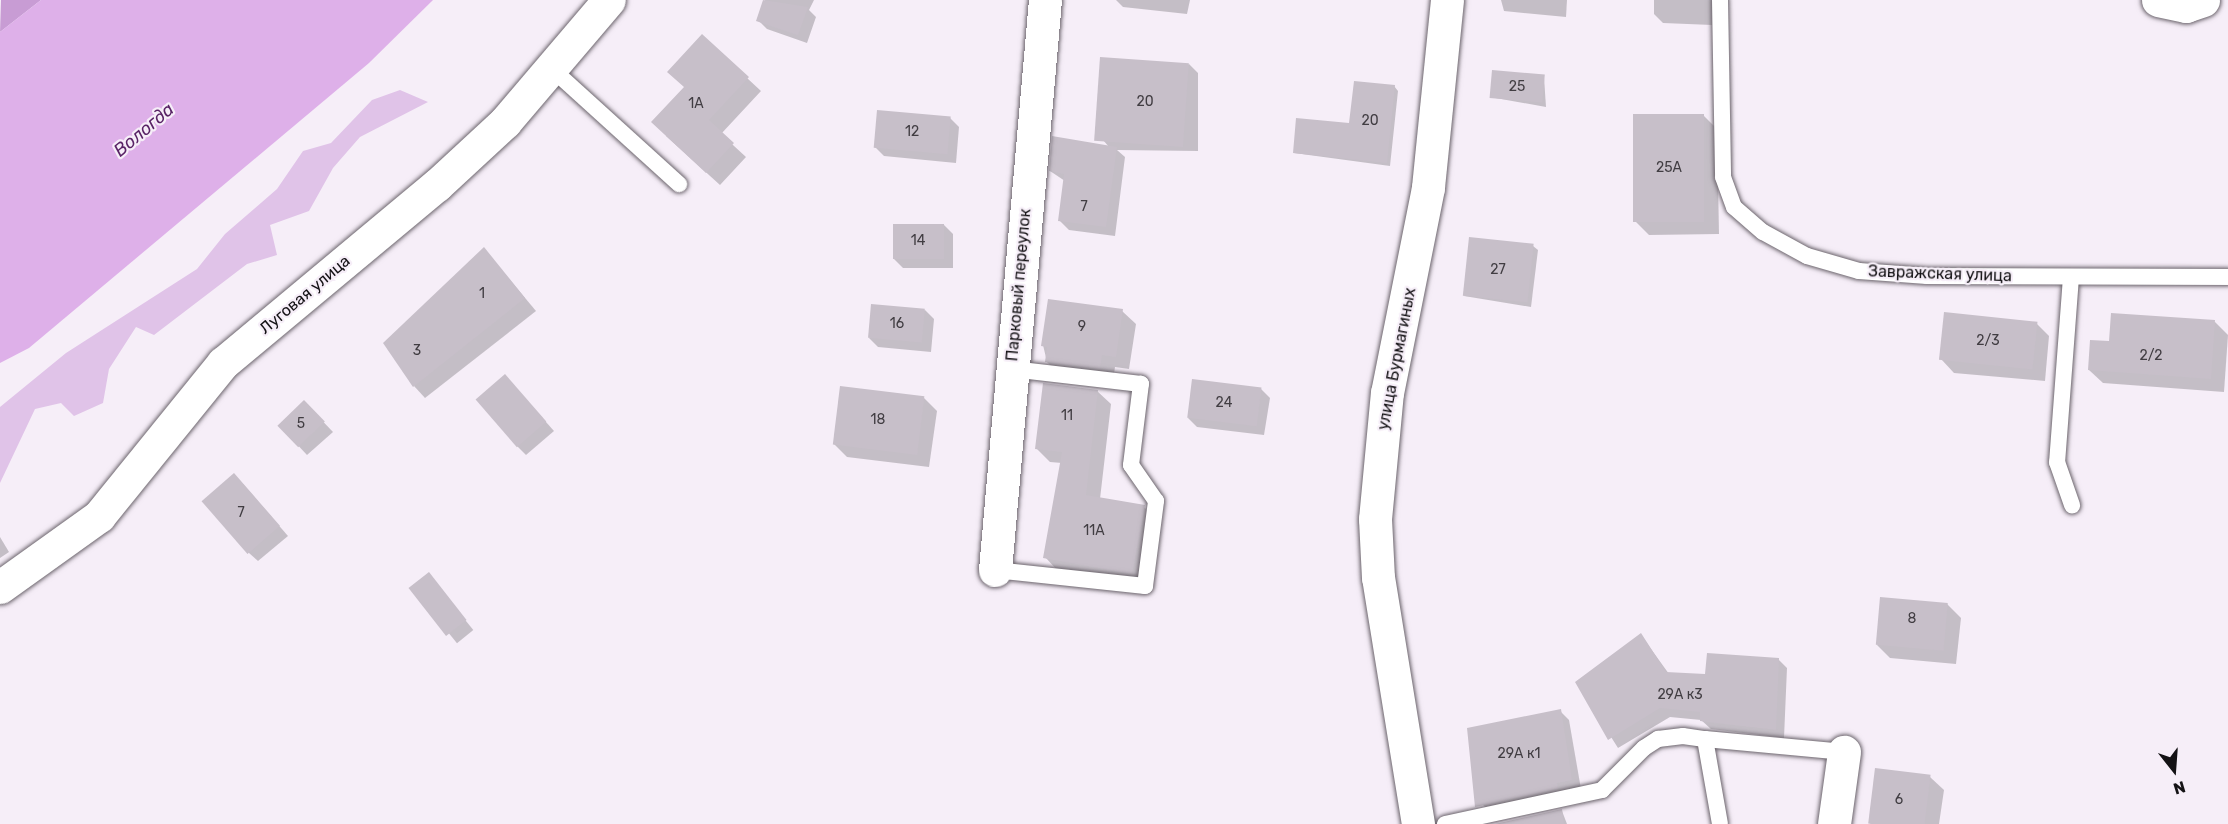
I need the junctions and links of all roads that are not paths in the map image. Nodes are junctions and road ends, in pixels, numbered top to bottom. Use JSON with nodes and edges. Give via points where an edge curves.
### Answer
{"nodes":[{"id":1,"x":609,"y":0,"type":"edge"},
{"id":2,"x":1045,"y":0,"type":"edge"},
{"id":3,"x":1447,"y":0,"type":"edge"},
{"id":4,"x":1720,"y":0,"type":"edge"},
{"id":5,"x":2158,"y":0,"type":"edge"},
{"id":6,"x":2203,"y":0,"type":"edge"},
{"id":7,"x":551,"y":68,"type":"junction"},
{"id":8,"x":679,"y":184,"type":"dead end"},
{"id":9,"x":2071,"y":277,"type":"junction"},
{"id":10,"x":2228,"y":277,"type":"edge"},
{"id":11,"x":1012,"y":369,"type":"junction"},
{"id":12,"x":2072,"y":505,"type":"dead end"},
{"id":13,"x":995,"y":570,"type":"joint"},
{"id":14,"x":0,"y":587,"type":"edge"},
{"id":15,"x":1705,"y":739,"type":"junction"},
{"id":16,"x":1844,"y":752,"type":"joint"},
{"id":17,"x":1418,"y":824,"type":"edge"},
{"id":18,"x":1444,"y":824,"type":"edge"},
{"id":19,"x":1720,"y":824,"type":"edge"},
{"id":20,"x":1834,"y":824,"type":"edge"}],
"edges":[{"from":1,"to":7,"type":"street","name":"Луговая улица"},
{"from":2,"to":11,"type":"street","name":"Парковый переулок"},
{"from":3,"to":17,"type":"street","name":"улица Бурмагиных","via":[[1428,187],[1387,393],[1375,519],[1379,589]]},
{"from":4,"to":9,"type":"lane","name":"Завражская улица","via":[[1723,177],[1734,207],[1763,232],[1807,256],[1859,271]]},
{"from":5,"to":6,"type":"street","via":[[2186,6]]},
{"from":7,"to":8,"type":"lane"},
{"from":7,"to":14,"type":"street","name":"Луговая улица","via":[[437,185],[223,363],[99,516]]},
{"from":9,"to":10,"type":"lane","name":"Завражская улица"},
{"from":9,"to":12,"type":"lane","via":[[2057,462]]},
{"from":11,"to":13,"type":"street","name":"Парковый переулок"},
{"from":11,"to":13,"type":"lane","via":[[1141,384],[1131,465],[1156,501],[1145,586]]},
{"from":15,"to":16,"type":"lane"},
{"from":15,"to":18,"type":"lane","via":[[1658,739],[1602,790]]},
{"from":15,"to":19,"type":"lane"},
{"from":16,"to":20,"type":"street"}]}
